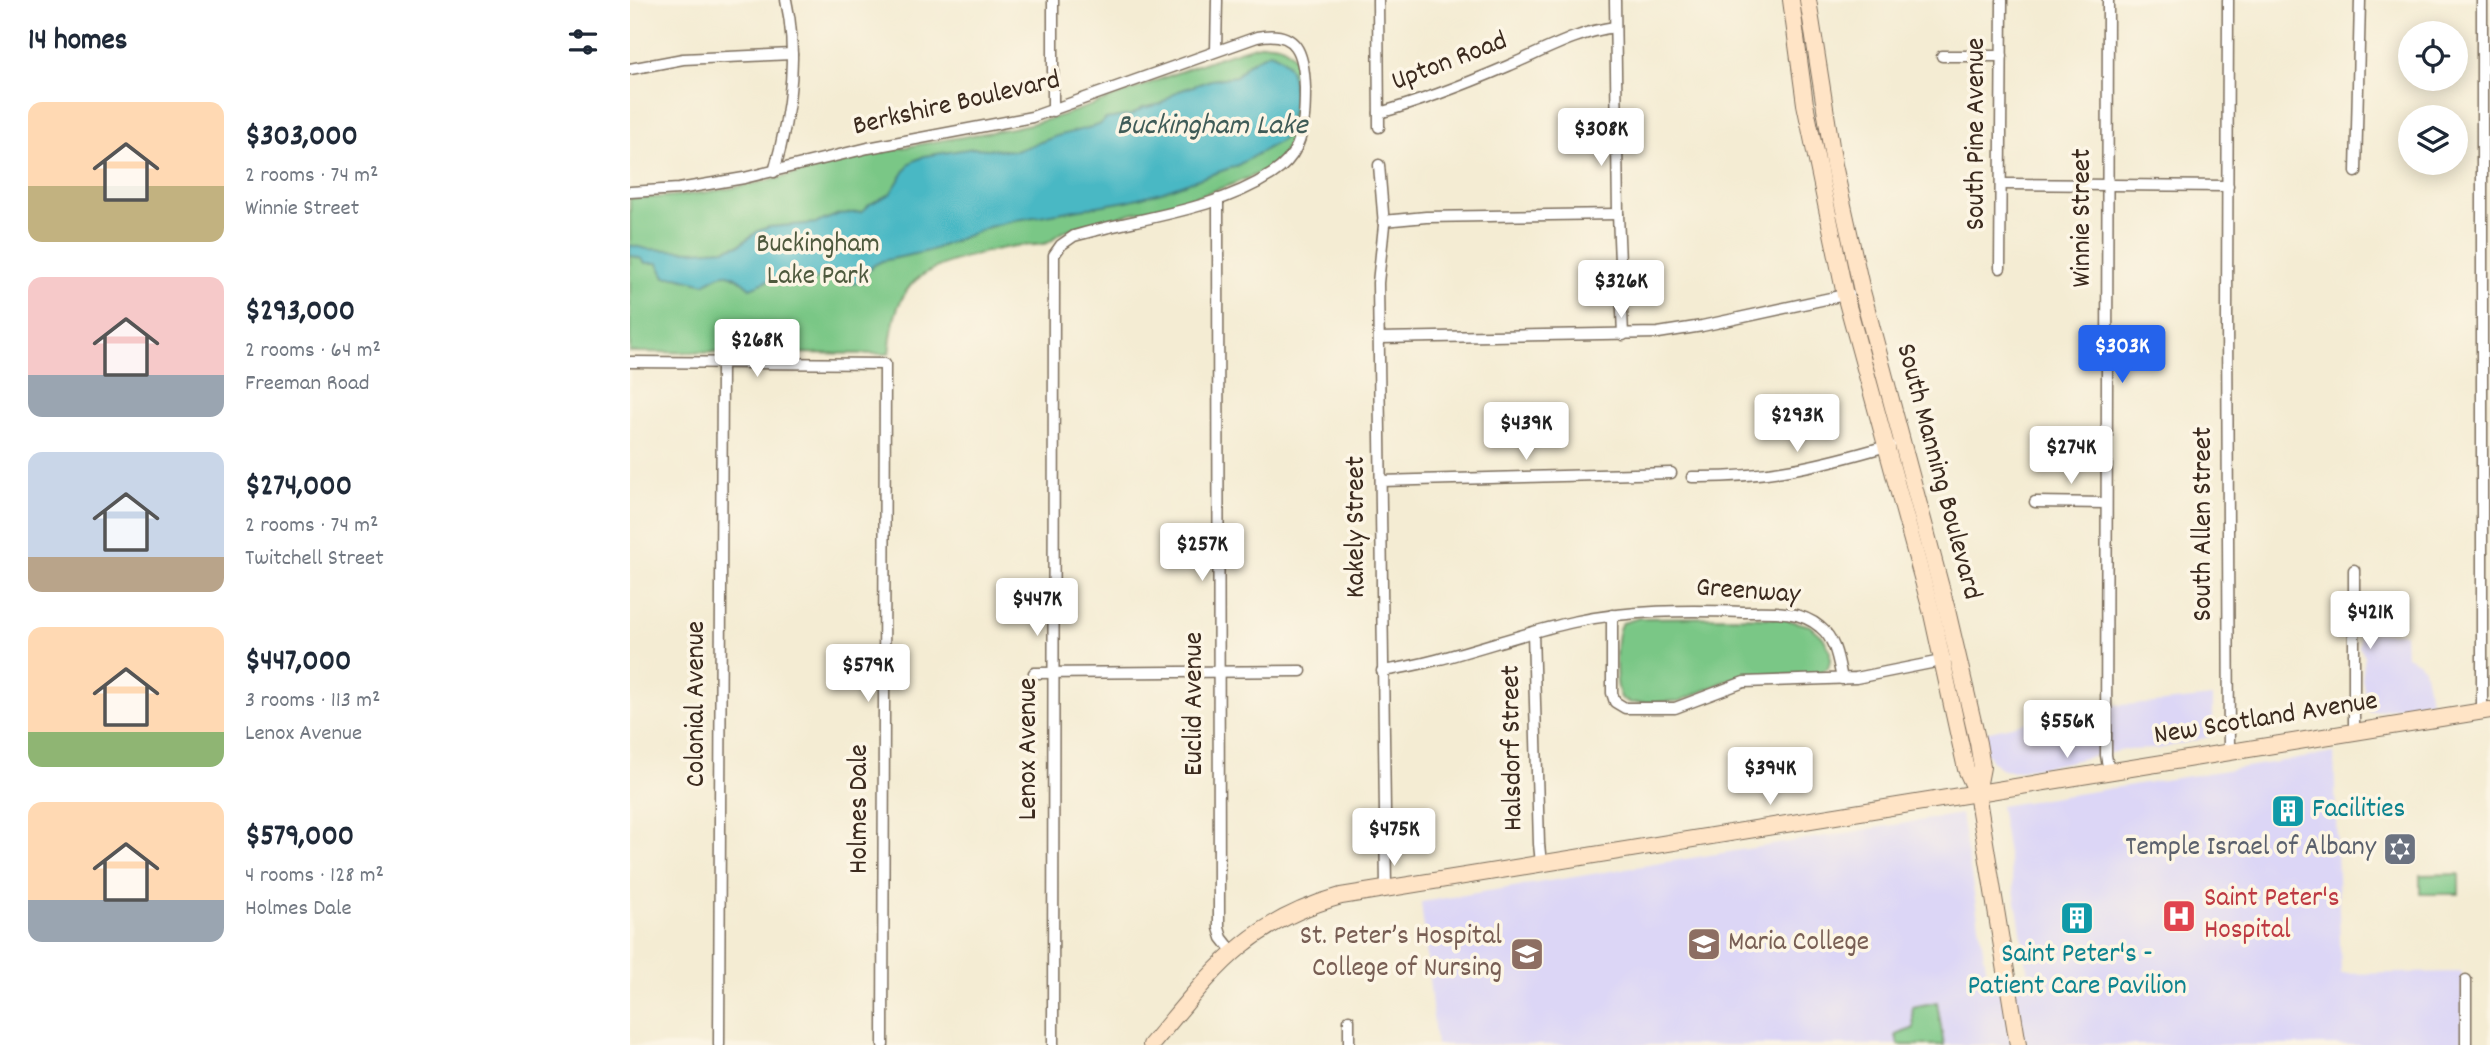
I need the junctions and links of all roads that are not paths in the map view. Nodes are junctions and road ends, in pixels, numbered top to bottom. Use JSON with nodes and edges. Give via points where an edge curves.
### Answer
{"nodes":[{"id":1,"x":786,"y":0,"type":"edge"},
{"id":2,"x":1053,"y":0,"type":"edge"},
{"id":3,"x":1217,"y":0,"type":"edge"},
{"id":4,"x":1378,"y":0,"type":"edge"},
{"id":5,"x":1615,"y":0,"type":"edge"},
{"id":6,"x":1791,"y":0,"type":"edge"},
{"id":7,"x":1808,"y":0,"type":"edge"},
{"id":8,"x":2002,"y":0,"type":"edge"},
{"id":9,"x":2108,"y":0,"type":"edge"},
{"id":10,"x":2228,"y":0,"type":"edge"},
{"id":11,"x":2360,"y":0,"type":"edge"},
{"id":12,"x":2482,"y":0,"type":"edge"},
{"id":13,"x":1615,"y":27,"type":"junction"},
{"id":14,"x":1216,"y":50,"type":"junction"},
{"id":15,"x":792,"y":54,"type":"junction"},
{"id":16,"x":1942,"y":56,"type":"dead end"},
{"id":17,"x":2002,"y":56,"type":"junction"},
{"id":18,"x":630,"y":69,"type":"edge"},
{"id":19,"x":1823,"y":100,"type":"junction"},
{"id":20,"x":1805,"y":104,"type":"junction"},
{"id":21,"x":1053,"y":111,"type":"junction"},
{"id":22,"x":1379,"y":113,"type":"junction"},
{"id":23,"x":1379,"y":127,"type":"dead end"},
{"id":24,"x":1379,"y":165,"type":"dead end"},
{"id":25,"x":1826,"y":167,"type":"junction"},
{"id":26,"x":774,"y":172,"type":"junction"},
{"id":27,"x":2356,"y":173,"type":"dead end"},
{"id":28,"x":2486,"y":173,"type":"edge"},
{"id":29,"x":2001,"y":184,"type":"junction"},
{"id":30,"x":2107,"y":185,"type":"junction"},
{"id":31,"x":2228,"y":186,"type":"junction"},
{"id":32,"x":630,"y":191,"type":"edge"},
{"id":33,"x":1218,"y":199,"type":"junction"},
{"id":34,"x":1618,"y":214,"type":"junction"},
{"id":35,"x":1383,"y":221,"type":"junction"},
{"id":36,"x":1060,"y":244,"type":"joint"},
{"id":37,"x":2000,"y":268,"type":"dead end"},
{"id":38,"x":1862,"y":291,"type":"junction"},
{"id":39,"x":1845,"y":295,"type":"junction"},
{"id":40,"x":1623,"y":335,"type":"junction"},
{"id":41,"x":1379,"y":338,"type":"junction"},
{"id":42,"x":2486,"y":345,"type":"edge"},
{"id":43,"x":630,"y":362,"type":"edge"},
{"id":44,"x":722,"y":363,"type":"junction"},
{"id":45,"x":1895,"y":444,"type":"junction"},
{"id":46,"x":1671,"y":473,"type":"dead end"},
{"id":47,"x":1692,"y":477,"type":"dead end"},
{"id":48,"x":1381,"y":481,"type":"junction"},
{"id":49,"x":2035,"y":502,"type":"dead end"},
{"id":50,"x":2106,"y":503,"type":"junction"},
{"id":51,"x":2354,"y":570,"type":"dead end"},
{"id":52,"x":1612,"y":615,"type":"junction"},
{"id":53,"x":1534,"y":632,"type":"junction"},
{"id":54,"x":1959,"y":657,"type":"junction"},
{"id":55,"x":1942,"y":661,"type":"junction"},
{"id":56,"x":1219,"y":671,"type":"junction"},
{"id":57,"x":1301,"y":671,"type":"dead end"},
{"id":58,"x":1382,"y":671,"type":"junction"},
{"id":59,"x":1034,"y":673,"type":"dead end"},
{"id":60,"x":1053,"y":673,"type":"junction"},
{"id":61,"x":1842,"y":679,"type":"junction"},
{"id":62,"x":2486,"y":710,"type":"edge"},
{"id":63,"x":2354,"y":732,"type":"junction"},
{"id":64,"x":2228,"y":754,"type":"junction"},
{"id":65,"x":2109,"y":772,"type":"junction"},
{"id":66,"x":1977,"y":793,"type":"junction"},
{"id":67,"x":1541,"y":863,"type":"junction"},
{"id":68,"x":1385,"y":888,"type":"junction"},
{"id":69,"x":1233,"y":952,"type":"junction"},
{"id":70,"x":2466,"y":980,"type":"dead end"},
{"id":71,"x":1349,"y":1020,"type":"dead end"},
{"id":72,"x":719,"y":1045,"type":"edge"},
{"id":73,"x":883,"y":1045,"type":"edge"},
{"id":74,"x":1053,"y":1045,"type":"edge"},
{"id":75,"x":1151,"y":1045,"type":"edge"},
{"id":76,"x":1349,"y":1045,"type":"edge"},
{"id":77,"x":2018,"y":1045,"type":"edge"},
{"id":78,"x":2466,"y":1045,"type":"edge"}],
"edges":[{"from":1,"to":15,"type":"street"},
{"from":2,"to":21,"type":"street"},
{"from":3,"to":14,"type":"street"},
{"from":4,"to":22,"type":"street"},
{"from":5,"to":13,"type":"street"},
{"from":6,"to":20,"type":"street","name":"South Manning Boulevard"},
{"from":7,"to":19,"type":"street","name":"South Manning Boulevard"},
{"from":8,"to":17,"type":"street","name":"South Pine Avenue"},
{"from":9,"to":30,"type":"street","name":"Winnie Street"},
{"from":10,"to":31,"type":"street","name":"South Allen Street"},
{"from":11,"to":27,"type":"street"},
{"from":12,"to":28,"type":"street"},
{"from":13,"to":22,"type":"street","name":"Upton Road","via":[[1575,36],[1501,69]]},
{"from":13,"to":34,"type":"street"},
{"from":14,"to":21,"type":"street","name":"Berkshire Boulevard"},
{"from":14,"to":33,"type":"street","name":"Berkshire Boulevard","via":[[1268,35],[1289,40],[1304,65],[1305,104],[1297,147],[1284,164],[1260,181]]},
{"from":15,"to":18,"type":"street","via":[[698,58]]},
{"from":15,"to":26,"type":"street","via":[[789,105]]},
{"from":16,"to":17,"type":"street"},
{"from":17,"to":29,"type":"street","name":"South Pine Avenue"},
{"from":19,"to":20,"type":"street"},
{"from":19,"to":25,"type":"street","name":"South Manning Boulevard"},
{"from":20,"to":25,"type":"street","name":"South Manning Boulevard"},
{"from":21,"to":26,"type":"street","name":"Berkshire Boulevard"},
{"from":22,"to":23,"type":"street"},
{"from":24,"to":35,"type":"street","name":"Kakely Street"},
{"from":25,"to":38,"type":"street","name":"South Manning Boulevard"},
{"from":25,"to":39,"type":"street","name":"South Manning Boulevard"},
{"from":26,"to":32,"type":"street","name":"Berkshire Boulevard","via":[[679,189]]},
{"from":28,"to":42,"type":"street"},
{"from":29,"to":30,"type":"street"},
{"from":29,"to":37,"type":"street","name":"South Pine Avenue"},
{"from":30,"to":31,"type":"street"},
{"from":30,"to":50,"type":"street","name":"Winnie Street"},
{"from":31,"to":64,"type":"street","name":"South Allen Street"},
{"from":33,"to":36,"type":"street","name":"Berkshire Boulevard","via":[[1086,232]]},
{"from":33,"to":56,"type":"street","name":"Euclid Avenue"},
{"from":34,"to":35,"type":"street"},
{"from":34,"to":40,"type":"street"},
{"from":35,"to":41,"type":"street","name":"Kakely Street"},
{"from":36,"to":60,"type":"street","name":"Lenox Avenue","via":[[1053,262]]},
{"from":38,"to":39,"type":"street"},
{"from":38,"to":45,"type":"street","name":"South Manning Boulevard"},
{"from":39,"to":40,"type":"street","via":[[1688,329]]},
{"from":39,"to":45,"type":"street","name":"South Manning Boulevard"},
{"from":40,"to":41,"type":"street"},
{"from":41,"to":48,"type":"street","name":"Kakely Street"},
{"from":42,"to":62,"type":"street"},
{"from":43,"to":44,"type":"street"},
{"from":44,"to":72,"type":"street","name":"Colonial Avenue"},
{"from":44,"to":73,"type":"street","name":"Holmes Dale","via":[[885,364]]},
{"from":45,"to":47,"type":"street","via":[[1777,474]]},
{"from":45,"to":54,"type":"street","name":"South Manning Boulevard"},
{"from":45,"to":55,"type":"street","name":"South Manning Boulevard"},
{"from":46,"to":48,"type":"street"},
{"from":48,"to":58,"type":"street","name":"Kakely Street"},
{"from":49,"to":50,"type":"street"},
{"from":50,"to":65,"type":"street","name":"Winnie Street"},
{"from":51,"to":63,"type":"street"},
{"from":52,"to":53,"type":"street","name":"Greenway"},
{"from":52,"to":61,"type":"street","name":"Greenway","via":[[1709,610],[1803,617],[1831,639]]},
{"from":52,"to":61,"type":"street","via":[[1612,692],[1615,702],[1625,708],[1675,708],[1752,680]]},
{"from":53,"to":58,"type":"street","name":"Greenway"},
{"from":53,"to":67,"type":"street","name":"Halsdorf Street"},
{"from":54,"to":55,"type":"street"},
{"from":54,"to":66,"type":"street","name":"South Manning Boulevard","via":[[1982,767]]},
{"from":55,"to":61,"type":"street"},
{"from":55,"to":66,"type":"street","name":"South Manning Boulevard","via":[[1966,769]]},
{"from":56,"to":57,"type":"street"},
{"from":56,"to":60,"type":"street"},
{"from":56,"to":69,"type":"street","name":"Euclid Avenue","via":[[1219,928]]},
{"from":58,"to":68,"type":"street","name":"Kakely Street"},
{"from":59,"to":60,"type":"street"},
{"from":60,"to":74,"type":"street","name":"Lenox Avenue"},
{"from":62,"to":63,"type":"street","name":"New Scotland Avenue"},
{"from":63,"to":64,"type":"street","name":"New Scotland Avenue"},
{"from":64,"to":65,"type":"street","name":"New Scotland Avenue"},
{"from":65,"to":66,"type":"street","name":"New Scotland Avenue"},
{"from":66,"to":67,"type":"street","name":"New Scotland Avenue"},
{"from":66,"to":77,"type":"street","name":"South Manning Boulevard"},
{"from":67,"to":68,"type":"street","name":"New Scotland Avenue"},
{"from":68,"to":69,"type":"street","name":"New Scotland Avenue","via":[[1301,909],[1265,927]]},
{"from":69,"to":75,"type":"street","name":"New Scotland Avenue"},
{"from":70,"to":78,"type":"street"},
{"from":71,"to":76,"type":"street"}]}
